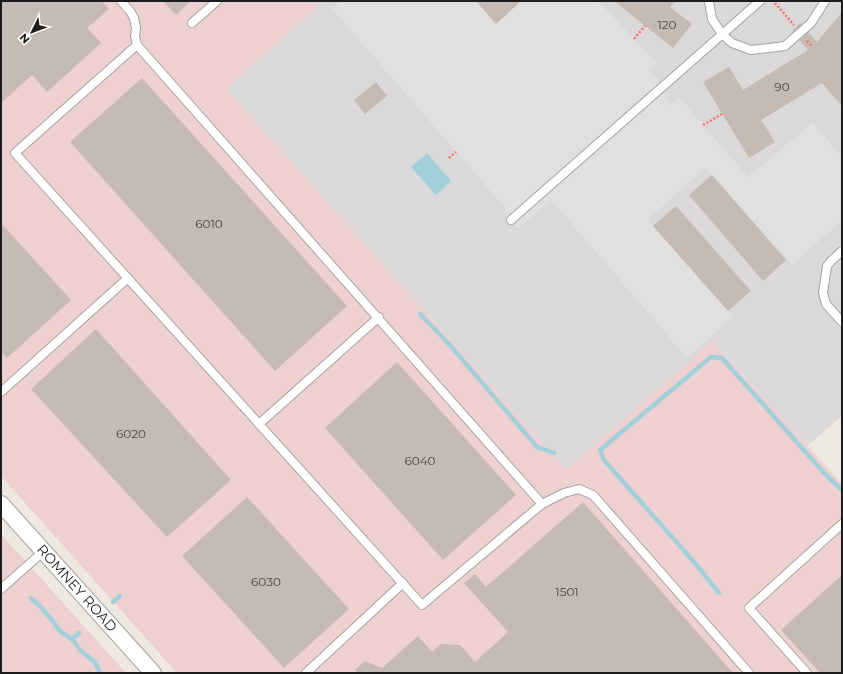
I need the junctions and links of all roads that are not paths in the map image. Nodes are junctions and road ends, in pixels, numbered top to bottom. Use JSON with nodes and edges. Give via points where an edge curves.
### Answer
{"nodes":[{"id":1,"x":121,"y":1,"type":"edge"},
{"id":2,"x":217,"y":1,"type":"edge"},
{"id":3,"x":709,"y":1,"type":"edge"},
{"id":4,"x":760,"y":1,"type":"edge"},
{"id":5,"x":825,"y":1,"type":"edge"},
{"id":6,"x":192,"y":23,"type":"dead end"},
{"id":7,"x":722,"y":34,"type":"junction"},
{"id":8,"x":138,"y":46,"type":"junction"},
{"id":9,"x":511,"y":220,"type":"dead end"},
{"id":10,"x":842,"y":252,"type":"edge"},
{"id":11,"x":128,"y":278,"type":"junction"},
{"id":12,"x":378,"y":317,"type":"junction"},
{"id":13,"x":842,"y":322,"type":"edge"},
{"id":14,"x":1,"y":392,"type":"edge"},
{"id":15,"x":259,"y":424,"type":"junction"},
{"id":16,"x":1,"y":504,"type":"edge"},
{"id":17,"x":542,"y":504,"type":"junction"},
{"id":18,"x":842,"y":524,"type":"edge"},
{"id":19,"x":44,"y":551,"type":"junction"},
{"id":20,"x":403,"y":583,"type":"junction"},
{"id":21,"x":1,"y":589,"type":"edge"},
{"id":22,"x":153,"y":673,"type":"edge"},
{"id":23,"x":306,"y":673,"type":"edge"},
{"id":24,"x":749,"y":673,"type":"edge"},
{"id":25,"x":807,"y":673,"type":"edge"}],
"edges":[{"from":1,"to":8,"type":"lane","via":[[134,18]]},
{"from":2,"to":6,"type":"lane"},
{"from":3,"to":7,"type":"lane","via":[[712,19]]},
{"from":4,"to":7,"type":"lane"},
{"from":5,"to":7,"type":"lane","via":[[812,23],[785,46],[751,50],[732,43]]},
{"from":7,"to":9,"type":"lane"},
{"from":8,"to":11,"type":"lane","via":[[15,153]]},
{"from":8,"to":12,"type":"lane"},
{"from":10,"to":13,"type":"lane","via":[[827,266],[822,293],[826,304]]},
{"from":11,"to":14,"type":"lane"},
{"from":11,"to":15,"type":"lane"},
{"from":12,"to":15,"type":"lane"},
{"from":12,"to":17,"type":"lane"},
{"from":15,"to":20,"type":"lane"},
{"from":16,"to":19,"type":"street","name":"ROMNEY ROAD"},
{"from":17,"to":20,"type":"lane","via":[[422,605]]},
{"from":17,"to":24,"type":"lane","via":[[579,489],[593,495]]},
{"from":18,"to":25,"type":"lane","via":[[749,608]]},
{"from":19,"to":21,"type":"lane"},
{"from":19,"to":22,"type":"street","name":"ROMNEY ROAD"},
{"from":20,"to":23,"type":"lane"}]}
